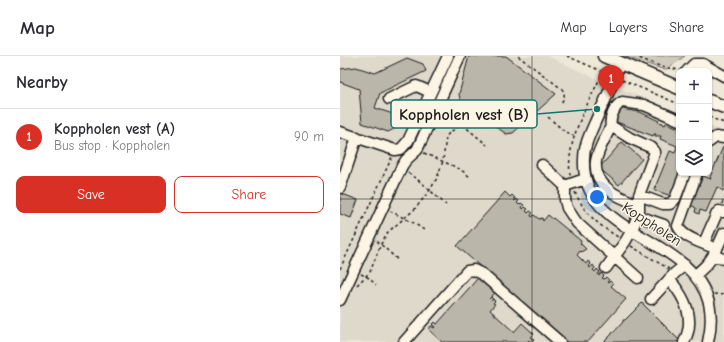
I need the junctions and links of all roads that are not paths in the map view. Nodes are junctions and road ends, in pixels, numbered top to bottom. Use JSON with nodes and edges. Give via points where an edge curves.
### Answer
{"nodes":[{"id":1,"x":448,"y":56,"type":"edge"},
{"id":2,"x":460,"y":56,"type":"edge"},
{"id":3,"x":604,"y":56,"type":"edge"},
{"id":4,"x":620,"y":63,"type":"junction"},
{"id":5,"x":690,"y":68,"type":"edge"},
{"id":6,"x":710,"y":68,"type":"edge"},
{"id":7,"x":712,"y":69,"type":"edge"},
{"id":8,"x":724,"y":76,"type":"edge"},
{"id":9,"x":676,"y":87,"type":"edge"},
{"id":10,"x":430,"y":92,"type":"junction"},
{"id":11,"x":389,"y":99,"type":"dead end"},
{"id":12,"x":712,"y":102,"type":"edge"},
{"id":13,"x":724,"y":107,"type":"edge"},
{"id":14,"x":600,"y":112,"type":"junction"},
{"id":15,"x":676,"y":119,"type":"edge"},
{"id":16,"x":611,"y":122,"type":"junction"},
{"id":17,"x":340,"y":132,"type":"edge"},
{"id":18,"x":356,"y":137,"type":"junction"},
{"id":19,"x":724,"y":138,"type":"edge"},
{"id":20,"x":712,"y":140,"type":"edge"},
{"id":21,"x":397,"y":152,"type":"junction"},
{"id":22,"x":409,"y":158,"type":"junction"},
{"id":23,"x":542,"y":165,"type":"dead end"},
{"id":24,"x":684,"y":176,"type":"edge"},
{"id":25,"x":696,"y":176,"type":"edge"},
{"id":26,"x":585,"y":179,"type":"junction"},
{"id":27,"x":568,"y":185,"type":"junction"},
{"id":28,"x":340,"y":188,"type":"edge"},
{"id":29,"x":639,"y":199,"type":"junction"},
{"id":30,"x":724,"y":212,"type":"edge"},
{"id":31,"x":638,"y":216,"type":"junction"},
{"id":32,"x":664,"y":225,"type":"dead end"},
{"id":33,"x":632,"y":230,"type":"junction"},
{"id":34,"x":724,"y":233,"type":"edge"},
{"id":35,"x":704,"y":243,"type":"junction"},
{"id":36,"x":715,"y":252,"type":"junction"},
{"id":37,"x":614,"y":257,"type":"junction"},
{"id":38,"x":724,"y":259,"type":"edge"},
{"id":39,"x":685,"y":265,"type":"junction"},
{"id":40,"x":606,"y":268,"type":"dead end"},
{"id":41,"x":695,"y":275,"type":"junction"},
{"id":42,"x":672,"y":276,"type":"junction"},
{"id":43,"x":638,"y":278,"type":"dead end"},
{"id":44,"x":651,"y":299,"type":"dead end"},
{"id":45,"x":340,"y":300,"type":"edge"},
{"id":46,"x":404,"y":342,"type":"edge"},
{"id":47,"x":560,"y":342,"type":"edge"},
{"id":48,"x":684,"y":342,"type":"edge"},
{"id":49,"x":708,"y":342,"type":"edge"}],
"edges":[{"from":1,"to":10,"type":"street"},
{"from":2,"to":22,"type":"street","via":[[417,150]]},
{"from":3,"to":4,"type":"main road"},
{"from":4,"to":9,"type":"main road"},
{"from":4,"to":14,"type":"street","name":"Koppholen"},
{"from":5,"to":6,"type":"street","via":[[694,64],[703,64]]},
{"from":7,"to":8,"type":"street"},
{"from":10,"to":11,"type":"street","via":[[416,86]]},
{"from":10,"to":21,"type":"street","via":[[408,141]]},
{"from":12,"to":13,"type":"main road"},
{"from":14,"to":16,"type":"street"},
{"from":14,"to":26,"type":"street","name":"Koppholen","via":[[585,147]]},
{"from":15,"to":16,"type":"street","via":[[644,105],[622,102],[618,104]]},
{"from":16,"to":29,"type":"street","via":[[630,138],[655,150]]},
{"from":16,"to":29,"type":"street","via":[[596,160],[598,174],[614,194]]},
{"from":17,"to":18,"type":"street"},
{"from":18,"to":21,"type":"street"},
{"from":18,"to":28,"type":"street"},
{"from":19,"to":20,"type":"street","via":[[716,137]]},
{"from":21,"to":22,"type":"street"},
{"from":22,"to":45,"type":"street","via":[[401,169]]},
{"from":23,"to":27,"type":"street"},
{"from":24,"to":29,"type":"street","via":[[675,199],[670,204]]},
{"from":25,"to":35,"type":"street","via":[[678,226],[685,235]]},
{"from":26,"to":27,"type":"street"},
{"from":26,"to":33,"type":"street","name":"Koppholen","via":[[590,192],[601,207]]},
{"from":27,"to":37,"type":"street","via":[[565,200],[571,214],[585,231]]},
{"from":29,"to":31,"type":"street"},
{"from":30,"to":35,"type":"street","via":[[717,213]]},
{"from":31,"to":32,"type":"street"},
{"from":31,"to":33,"type":"street"},
{"from":33,"to":37,"type":"street"},
{"from":33,"to":39,"type":"street","name":"Koppholen"},
{"from":34,"to":36,"type":"street"},
{"from":35,"to":36,"type":"street"},
{"from":36,"to":38,"type":"street"},
{"from":36,"to":41,"type":"street","via":[[709,263]]},
{"from":37,"to":40,"type":"street"},
{"from":37,"to":43,"type":"street"},
{"from":39,"to":41,"type":"street","name":"Koppholen"},
{"from":39,"to":42,"type":"street"},
{"from":41,"to":49,"type":"street","name":"Koppholen","via":[[710,310]]},
{"from":42,"to":44,"type":"street"},
{"from":42,"to":48,"type":"street","via":[[689,314],[689,327]]},
{"from":46,"to":47,"type":"street","via":[[467,270],[482,274]]}]}
